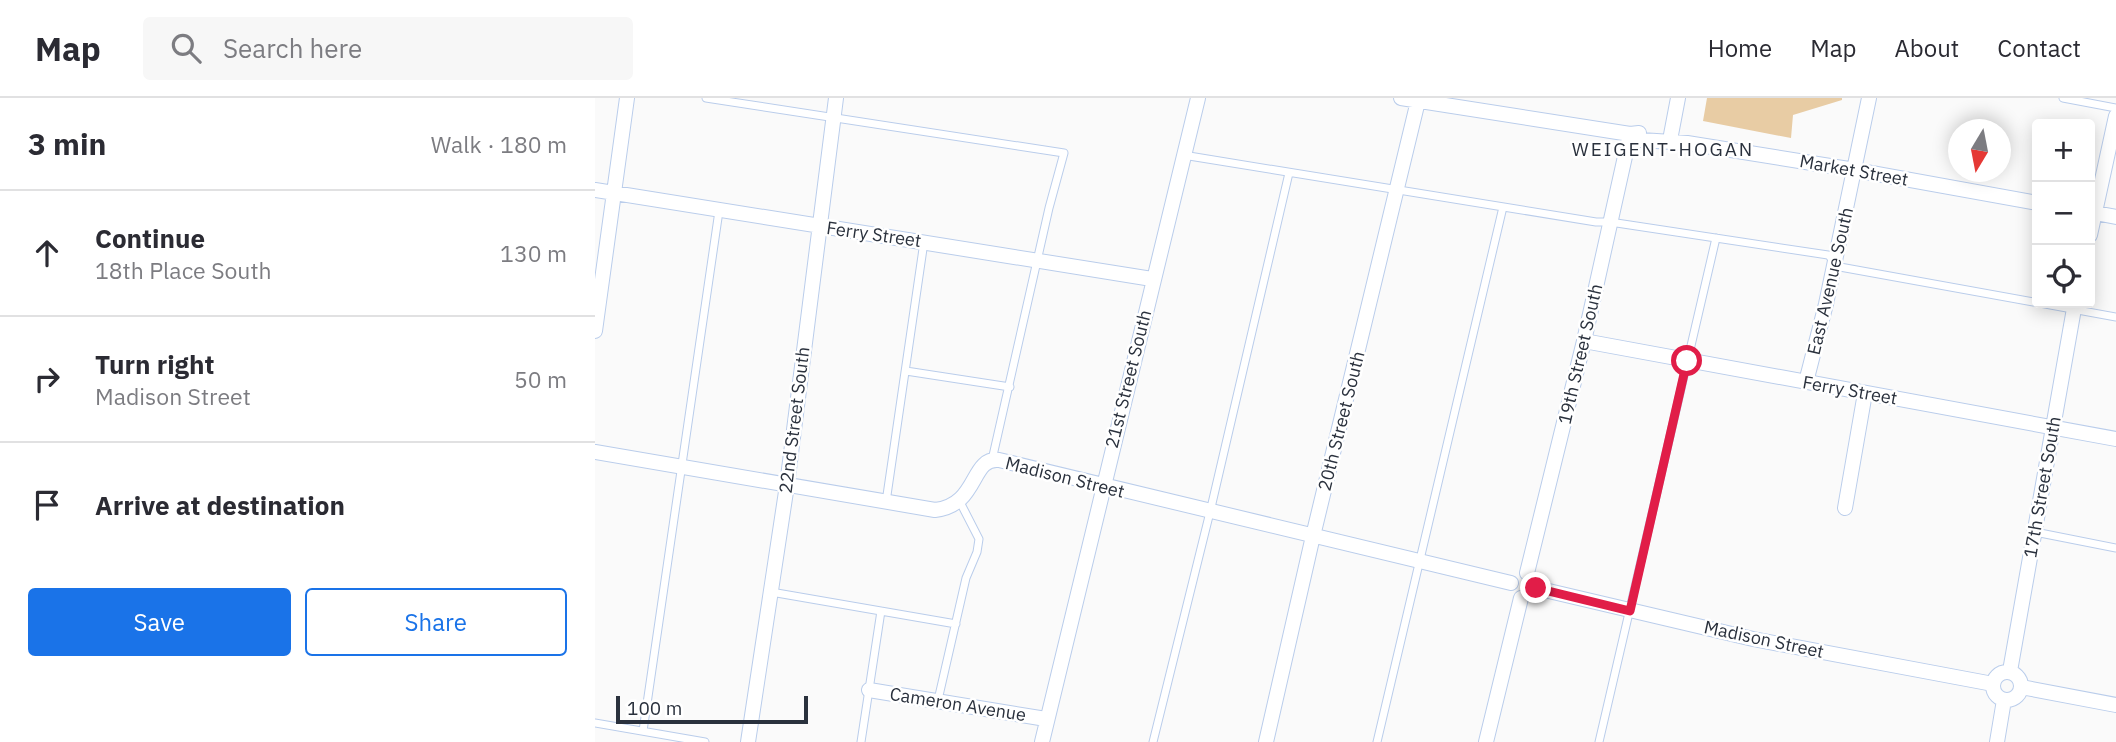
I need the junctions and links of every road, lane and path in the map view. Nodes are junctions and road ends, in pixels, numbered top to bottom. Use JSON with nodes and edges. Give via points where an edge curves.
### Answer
{"nodes":[{"id":1,"x":627,"y":98,"type":"edge"},
{"id":2,"x":706,"y":98,"type":"edge"},
{"id":3,"x":836,"y":98,"type":"edge"},
{"id":4,"x":1198,"y":98,"type":"edge"},
{"id":5,"x":1401,"y":98,"type":"edge"},
{"id":6,"x":1678,"y":98,"type":"edge"},
{"id":7,"x":1869,"y":98,"type":"edge"},
{"id":8,"x":2063,"y":98,"type":"edge"},
{"id":9,"x":1418,"y":101,"type":"junction"},
{"id":10,"x":1446,"y":101,"type":"edge"},
{"id":11,"x":2116,"y":108,"type":"edge"},
{"id":12,"x":2116,"y":116,"type":"edge"},
{"id":13,"x":833,"y":119,"type":"junction"},
{"id":14,"x":1630,"y":134,"type":"junction"},
{"id":15,"x":1670,"y":140,"type":"junction"},
{"id":16,"x":1183,"y":155,"type":"junction"},
{"id":17,"x":1855,"y":170,"type":"junction"},
{"id":18,"x":1289,"y":173,"type":"junction"},
{"id":19,"x":595,"y":190,"type":"edge"},
{"id":20,"x":1397,"y":190,"type":"junction"},
{"id":21,"x":614,"y":193,"type":"junction"},
{"id":22,"x":2095,"y":201,"type":"edge"},
{"id":23,"x":2032,"y":202,"type":"edge"},
{"id":24,"x":1503,"y":207,"type":"junction"},
{"id":25,"x":719,"y":211,"type":"junction"},
{"id":26,"x":2095,"y":214,"type":"edge"},
{"id":27,"x":2116,"y":217,"type":"edge"},
{"id":28,"x":1610,"y":222,"type":"junction"},
{"id":29,"x":818,"y":226,"type":"junction"},
{"id":30,"x":1716,"y":238,"type":"junction"},
{"id":31,"x":924,"y":242,"type":"junction"},
{"id":32,"x":1038,"y":260,"type":"junction"},
{"id":33,"x":1834,"y":261,"type":"junction"},
{"id":34,"x":1152,"y":279,"type":"junction"},
{"id":35,"x":2032,"y":299,"type":"edge"},
{"id":36,"x":2074,"y":308,"type":"edge"},
{"id":37,"x":2082,"y":308,"type":"edge"},
{"id":38,"x":2116,"y":317,"type":"edge"},
{"id":39,"x":595,"y":331,"type":"edge"},
{"id":40,"x":1584,"y":341,"type":"junction"},
{"id":41,"x":1687,"y":361,"type":"junction"},
{"id":42,"x":906,"y":371,"type":"junction"},
{"id":43,"x":1806,"y":382,"type":"junction"},
{"id":44,"x":1010,"y":387,"type":"junction"},
{"id":45,"x":1865,"y":393,"type":"junction"},
{"id":46,"x":2052,"y":428,"type":"junction"},
{"id":47,"x":2116,"y":439,"type":"edge"},
{"id":48,"x":595,"y":452,"type":"edge"},
{"id":49,"x":992,"y":460,"type":"junction"},
{"id":50,"x":680,"y":467,"type":"junction"},
{"id":51,"x":787,"y":485,"type":"junction"},
{"id":52,"x":1103,"y":485,"type":"junction"},
{"id":53,"x":886,"y":502,"type":"junction"},
{"id":54,"x":960,"y":502,"type":"junction"},
{"id":55,"x":1845,"y":508,"type":"dead end"},
{"id":56,"x":1210,"y":512,"type":"junction"},
{"id":57,"x":2034,"y":532,"type":"junction"},
{"id":58,"x":1313,"y":536,"type":"junction"},
{"id":59,"x":2116,"y":548,"type":"edge"},
{"id":60,"x":1419,"y":561,"type":"junction"},
{"id":61,"x":1527,"y":573,"type":"junction"},
{"id":62,"x":1511,"y":583,"type":"junction"},
{"id":63,"x":1536,"y":588,"type":"junction"},
{"id":64,"x":771,"y":592,"type":"junction"},
{"id":65,"x":1521,"y":598,"type":"junction"},
{"id":66,"x":881,"y":611,"type":"junction"},
{"id":67,"x":1630,"y":611,"type":"junction"},
{"id":68,"x":956,"y":624,"type":"junction"},
{"id":69,"x":2010,"y":671,"type":"junction"},
{"id":70,"x":1993,"y":684,"type":"junction"},
{"id":71,"x":2021,"y":687,"type":"junction"},
{"id":72,"x":869,"y":690,"type":"junction"},
{"id":73,"x":2004,"y":700,"type":"junction"},
{"id":74,"x":938,"y":701,"type":"junction"},
{"id":75,"x":2116,"y":705,"type":"edge"},
{"id":76,"x":1047,"y":719,"type":"junction"},
{"id":77,"x":595,"y":723,"type":"edge"},
{"id":78,"x":643,"y":731,"type":"junction"},
{"id":79,"x":705,"y":742,"type":"edge"},
{"id":80,"x":748,"y":742,"type":"edge"},
{"id":81,"x":861,"y":742,"type":"edge"},
{"id":82,"x":1041,"y":742,"type":"edge"},
{"id":83,"x":1153,"y":742,"type":"edge"},
{"id":84,"x":1266,"y":742,"type":"edge"},
{"id":85,"x":1377,"y":742,"type":"edge"},
{"id":86,"x":1486,"y":742,"type":"edge"},
{"id":87,"x":1599,"y":742,"type":"edge"},
{"id":88,"x":1997,"y":742,"type":"edge"}],
"edges":[{"from":1,"to":21,"type":"street"},
{"from":2,"to":13,"type":"lane"},
{"from":3,"to":13,"type":"street","name":"22nd Street South"},
{"from":4,"to":16,"type":"street","name":"21st Street South"},
{"from":5,"to":9,"type":"street","name":"Market Street"},
{"from":6,"to":15,"type":"street"},
{"from":7,"to":17,"type":"street","name":"East Avenue South"},
{"from":8,"to":11,"type":"lane"},
{"from":9,"to":10,"type":"street","name":"Market Street"},
{"from":9,"to":20,"type":"street","name":"20th Street South"},
{"from":10,"to":14,"type":"street","name":"Market Street"},
{"from":12,"to":22,"type":"street"},
{"from":13,"to":29,"type":"street","name":"22nd Street South"},
{"from":13,"to":32,"type":"lane","via":[[1064,153]]},
{"from":14,"to":15,"type":"street","name":"Market Street","via":[[1641,140]]},
{"from":14,"to":28,"type":"street","name":"19th Street South"},
{"from":15,"to":17,"type":"street","name":"Market Street"},
{"from":16,"to":18,"type":"lane"},
{"from":16,"to":34,"type":"street","name":"21st Street South"},
{"from":17,"to":23,"type":"street","name":"Market Street"},
{"from":17,"to":33,"type":"street","name":"East Avenue South"},
{"from":18,"to":20,"type":"lane"},
{"from":18,"to":56,"type":"lane"},
{"from":19,"to":21,"type":"street","name":"Ferry Street"},
{"from":20,"to":24,"type":"lane"},
{"from":20,"to":58,"type":"street","name":"20th Street South"},
{"from":21,"to":25,"type":"street","name":"Ferry Street"},
{"from":21,"to":39,"type":"street"},
{"from":24,"to":28,"type":"lane"},
{"from":24,"to":60,"type":"lane"},
{"from":25,"to":29,"type":"street","name":"Ferry Street"},
{"from":25,"to":50,"type":"lane"},
{"from":26,"to":27,"type":"street"},
{"from":28,"to":30,"type":"lane"},
{"from":28,"to":40,"type":"street","name":"19th Street South"},
{"from":29,"to":31,"type":"street","name":"Ferry Street"},
{"from":29,"to":51,"type":"street","name":"22nd Street South"},
{"from":30,"to":33,"type":"lane","via":[[1828,255]]},
{"from":30,"to":41,"type":"lane"},
{"from":31,"to":32,"type":"street","name":"Ferry Street"},
{"from":31,"to":42,"type":"lane"},
{"from":32,"to":34,"type":"street","name":"Ferry Street"},
{"from":32,"to":44,"type":"lane"},
{"from":33,"to":35,"type":"lane","via":[[1840,267]]},
{"from":33,"to":43,"type":"street","name":"East Avenue South"},
{"from":34,"to":52,"type":"street","name":"21st Street South"},
{"from":36,"to":46,"type":"street","name":"17th Street South"},
{"from":37,"to":38,"type":"lane"},
{"from":40,"to":41,"type":"street","name":"Ferry Street"},
{"from":40,"to":61,"type":"street","name":"19th Street South"},
{"from":41,"to":43,"type":"street","name":"Ferry Street"},
{"from":41,"to":67,"type":"lane"},
{"from":42,"to":44,"type":"lane"},
{"from":42,"to":53,"type":"lane"},
{"from":43,"to":45,"type":"street","name":"Ferry Street"},
{"from":44,"to":49,"type":"lane"},
{"from":45,"to":46,"type":"street","name":"Ferry Street"},
{"from":45,"to":55,"type":"street"},
{"from":46,"to":47,"type":"street","name":"Ferry Street"},
{"from":46,"to":57,"type":"street","name":"17th Street South"},
{"from":48,"to":50,"type":"street"},
{"from":49,"to":52,"type":"street","name":"Madison Street"},
{"from":49,"to":54,"type":"street","name":"Madison Street","via":[[983,465]]},
{"from":50,"to":51,"type":"street"},
{"from":50,"to":78,"type":"lane"},
{"from":51,"to":53,"type":"street"},
{"from":51,"to":64,"type":"street","name":"22nd Street South"},
{"from":52,"to":56,"type":"street","name":"Madison Street"},
{"from":52,"to":76,"type":"street","name":"21st Street South"},
{"from":53,"to":54,"type":"street","via":[[935,510]]},
{"from":54,"to":68,"type":"lane","via":[[979,539]]},
{"from":56,"to":58,"type":"street","name":"Madison Street"},
{"from":56,"to":83,"type":"lane"},
{"from":57,"to":59,"type":"lane"},
{"from":57,"to":69,"type":"street","name":"17th Street South"},
{"from":58,"to":60,"type":"street","name":"Madison Street"},
{"from":58,"to":84,"type":"street","name":"20th Street South"},
{"from":60,"to":62,"type":"street","name":"Madison Street"},
{"from":60,"to":85,"type":"lane"},
{"from":61,"to":62,"type":"street"},
{"from":61,"to":63,"type":"street"},
{"from":62,"to":65,"type":"street","via":[[1514,594]]},
{"from":63,"to":65,"type":"street","via":[[1529,597]]},
{"from":63,"to":67,"type":"street","name":"Madison Street"},
{"from":64,"to":66,"type":"lane"},
{"from":64,"to":80,"type":"street","name":"22nd Street South"},
{"from":65,"to":86,"type":"street"},
{"from":66,"to":68,"type":"lane"},
{"from":66,"to":72,"type":"lane"},
{"from":67,"to":70,"type":"street","name":"Madison Street"},
{"from":67,"to":87,"type":"lane"},
{"from":68,"to":74,"type":"lane"},
{"from":69,"to":70,"type":"street","via":[[1997,676]]},
{"from":69,"to":71,"type":"street","via":[[2018,676]]},
{"from":70,"to":73,"type":"street","via":[[1994,692]]},
{"from":71,"to":73,"type":"street","via":[[2018,696]]},
{"from":71,"to":75,"type":"street"},
{"from":72,"to":74,"type":"street","name":"Cameron Avenue"},
{"from":72,"to":81,"type":"lane"},
{"from":73,"to":88,"type":"street"},
{"from":74,"to":76,"type":"street","name":"Cameron Avenue"},
{"from":76,"to":82,"type":"street","name":"21st Street South"},
{"from":77,"to":78,"type":"lane"},
{"from":78,"to":79,"type":"lane"}]}
